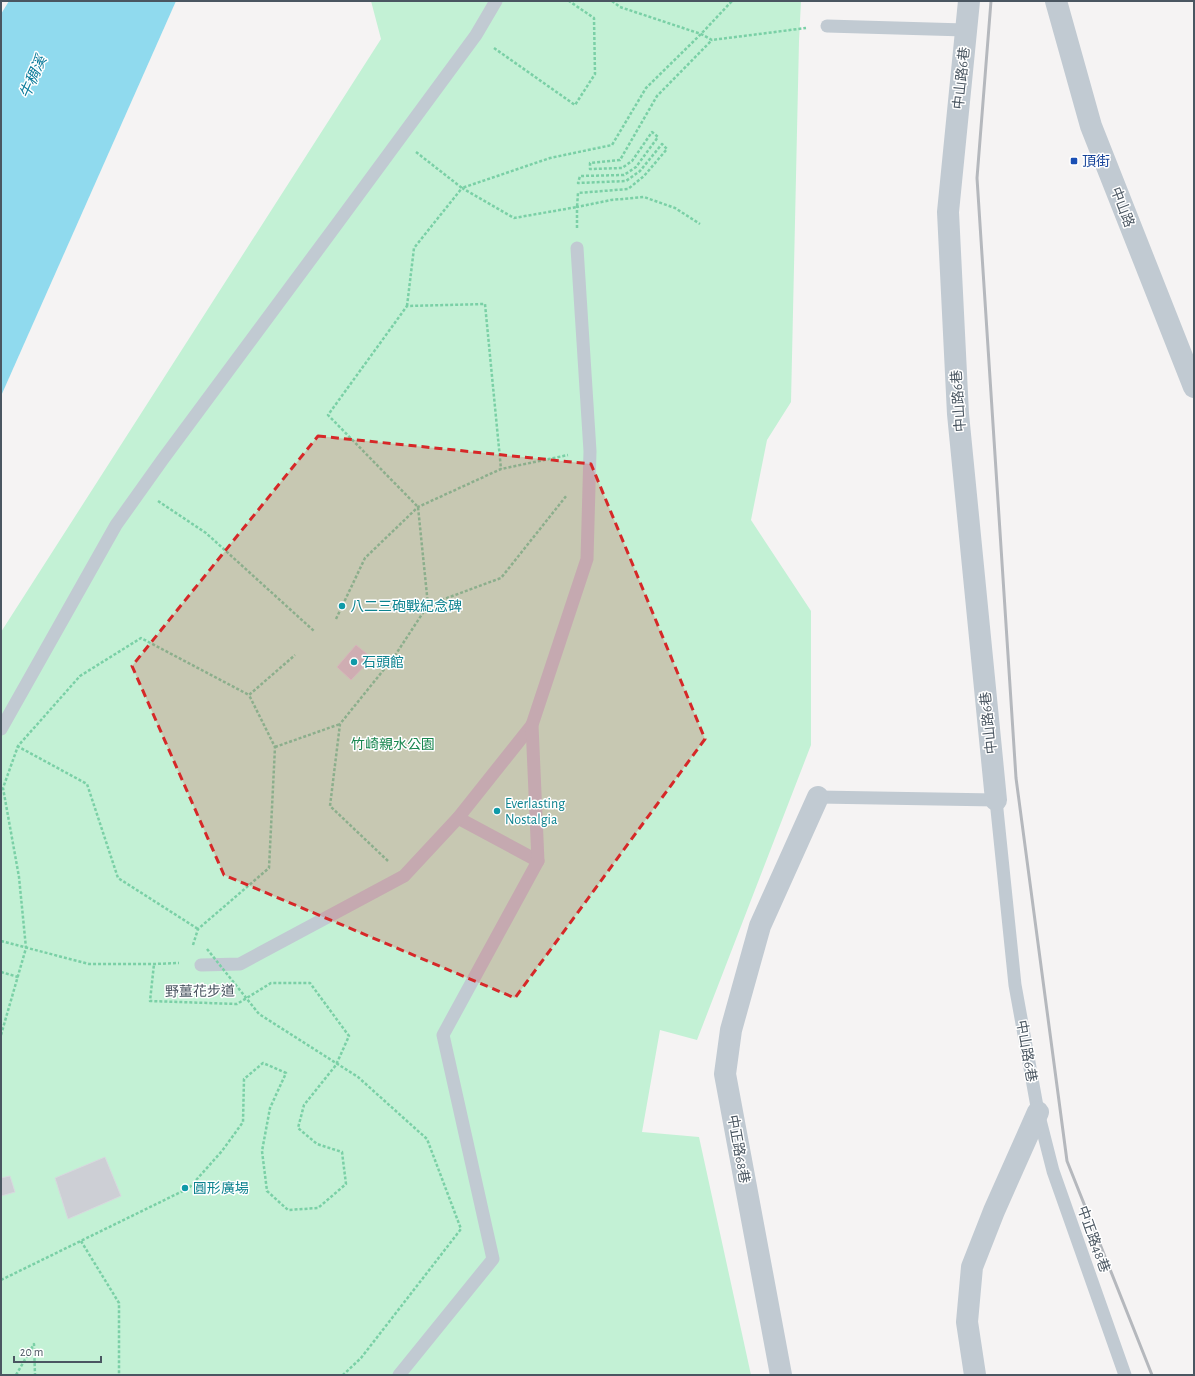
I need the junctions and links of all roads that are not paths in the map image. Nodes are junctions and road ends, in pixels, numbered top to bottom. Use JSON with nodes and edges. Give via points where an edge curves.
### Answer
{"nodes":[{"id":1,"x":496,"y":1,"type":"edge"},
{"id":2,"x":968,"y":1,"type":"edge"},
{"id":3,"x":1056,"y":1,"type":"edge"},
{"id":4,"x":827,"y":26,"type":"road end"},
{"id":5,"x":966,"y":30,"type":"junction"},
{"id":6,"x":577,"y":248,"type":"road end"},
{"id":7,"x":1194,"y":386,"type":"edge"},
{"id":8,"x":532,"y":725,"type":"junction"},
{"id":9,"x":1,"y":729,"type":"edge"},
{"id":10,"x":818,"y":797,"type":"joint"},
{"id":11,"x":996,"y":800,"type":"junction"},
{"id":12,"x":458,"y":818,"type":"junction"},
{"id":13,"x":538,"y":861,"type":"junction"},
{"id":14,"x":201,"y":965,"type":"road end"},
{"id":15,"x":1038,"y":1112,"type":"junction"},
{"id":16,"x":399,"y":1375,"type":"edge"},
{"id":17,"x":781,"y":1375,"type":"edge"},
{"id":18,"x":975,"y":1375,"type":"edge"},
{"id":19,"x":1125,"y":1375,"type":"edge"}],
"edges":[{"from":1,"to":9,"type":"lane","via":[[476,35],[116,525]]},
{"from":2,"to":5,"type":"street","name":"中山路6巷"},
{"from":3,"to":7,"type":"street","name":"中山路","via":[[1092,126]]},
{"from":4,"to":5,"type":"lane"},
{"from":5,"to":11,"type":"street","name":"中山路6巷","via":[[948,212],[958,414]]},
{"from":6,"to":8,"type":"lane","via":[[590,451],[588,559]]},
{"from":8,"to":12,"type":"lane"},
{"from":8,"to":13,"type":"lane"},
{"from":10,"to":11,"type":"lane"},
{"from":10,"to":17,"type":"street","name":"中正路68巷","via":[[760,926],[731,1030],[725,1074]]},
{"from":11,"to":15,"type":"lane","name":"中山路6巷","via":[[1015,985]]},
{"from":12,"to":13,"type":"lane"},
{"from":12,"to":14,"type":"lane","via":[[404,876],[240,964]]},
{"from":13,"to":16,"type":"lane","via":[[444,1035],[493,1259]]},
{"from":15,"to":18,"type":"street","via":[[972,1267],[967,1322]]},
{"from":15,"to":19,"type":"lane","name":"中正路48巷","via":[[1053,1171]]}]}
